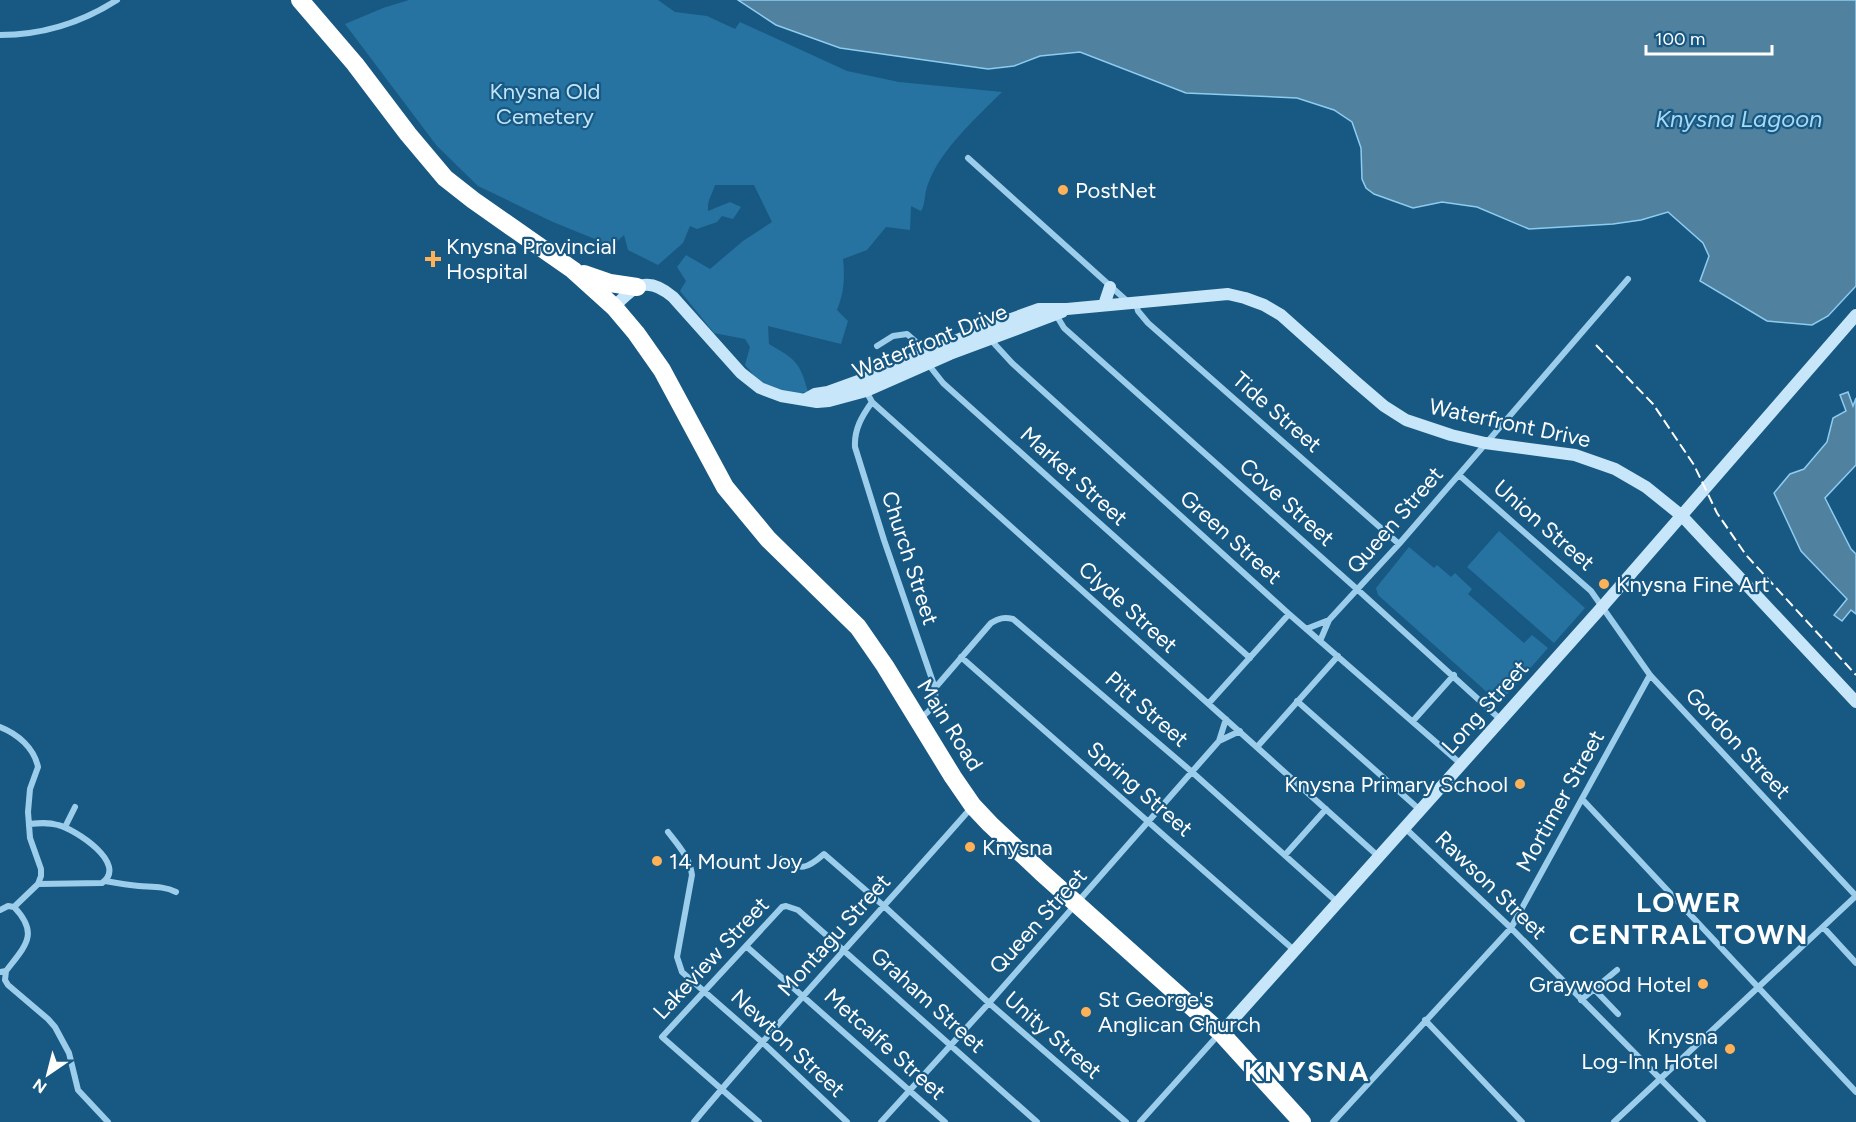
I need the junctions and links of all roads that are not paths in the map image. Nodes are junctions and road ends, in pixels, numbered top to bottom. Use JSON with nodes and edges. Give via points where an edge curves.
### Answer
{"nodes":[{"id":1,"x":117,"y":0,"type":"edge"},
{"id":2,"x":300,"y":0,"type":"edge"},
{"id":3,"x":0,"y":35,"type":"edge"},
{"id":4,"x":968,"y":158,"type":"dead end"},
{"id":5,"x":573,"y":270,"type":"junction"},
{"id":6,"x":1628,"y":279,"type":"dead end"},
{"id":7,"x":637,"y":287,"type":"junction"},
{"id":8,"x":1110,"y":287,"type":"junction"},
{"id":9,"x":1133,"y":304,"type":"junction"},
{"id":10,"x":1104,"y":305,"type":"junction"},
{"id":11,"x":614,"y":307,"type":"junction"},
{"id":12,"x":1054,"y":312,"type":"junction"},
{"id":13,"x":1856,"y":315,"type":"edge"},
{"id":14,"x":988,"y":333,"type":"junction"},
{"id":15,"x":877,"y":346,"type":"dead end"},
{"id":16,"x":925,"y":359,"type":"junction"},
{"id":17,"x":867,"y":391,"type":"junction"},
{"id":18,"x":1485,"y":443,"type":"junction"},
{"id":19,"x":1459,"y":475,"type":"junction"},
{"id":20,"x":1682,"y":516,"type":"junction"},
{"id":21,"x":1399,"y":543,"type":"junction"},
{"id":22,"x":1358,"y":590,"type":"junction"},
{"id":23,"x":1602,"y":607,"type":"junction"},
{"id":24,"x":1289,"y":614,"type":"junction"},
{"id":25,"x":1329,"y":620,"type":"junction"},
{"id":26,"x":1306,"y":629,"type":"junction"},
{"id":27,"x":1320,"y":641,"type":"junction"},
{"id":28,"x":1338,"y":656,"type":"junction"},
{"id":29,"x":961,"y":657,"type":"junction"},
{"id":30,"x":1251,"y":658,"type":"junction"},
{"id":31,"x":1454,"y":675,"type":"junction"},
{"id":32,"x":1650,"y":675,"type":"junction"},
{"id":33,"x":935,"y":688,"type":"junction"},
{"id":34,"x":1297,"y":701,"type":"junction"},
{"id":35,"x":1856,"y":702,"type":"edge"},
{"id":36,"x":1209,"y":704,"type":"junction"},
{"id":37,"x":1226,"y":719,"type":"junction"},
{"id":38,"x":917,"y":720,"type":"junction"},
{"id":39,"x":1501,"y":720,"type":"junction"},
{"id":40,"x":1413,"y":721,"type":"junction"},
{"id":41,"x":0,"y":727,"type":"edge"},
{"id":42,"x":1240,"y":731,"type":"junction"},
{"id":43,"x":1219,"y":741,"type":"junction"},
{"id":44,"x":1257,"y":747,"type":"junction"},
{"id":45,"x":1462,"y":764,"type":"junction"},
{"id":46,"x":1192,"y":771,"type":"junction"},
{"id":47,"x":1582,"y":799,"type":"junction"},
{"id":48,"x":973,"y":806,"type":"junction"},
{"id":49,"x":75,"y":807,"type":"dead end"},
{"id":50,"x":1326,"y":809,"type":"junction"},
{"id":51,"x":1420,"y":811,"type":"junction"},
{"id":52,"x":1149,"y":821,"type":"junction"},
{"id":53,"x":29,"y":824,"type":"junction"},
{"id":54,"x":65,"y":827,"type":"junction"},
{"id":55,"x":1406,"y":828,"type":"junction"},
{"id":56,"x":668,"y":832,"type":"dead end"},
{"id":57,"x":1285,"y":855,"type":"junction"},
{"id":58,"x":1378,"y":856,"type":"junction"},
{"id":59,"x":782,"y":859,"type":"dead end"},
{"id":60,"x":105,"y":880,"type":"junction"},
{"id":61,"x":38,"y":884,"type":"junction"},
{"id":62,"x":176,"y":892,"type":"dead end"},
{"id":63,"x":1856,"y":896,"type":"edge"},
{"id":64,"x":1337,"y":902,"type":"junction"},
{"id":65,"x":1076,"y":904,"type":"junction"},
{"id":66,"x":14,"y":907,"type":"junction"},
{"id":67,"x":793,"y":907,"type":"joint"},
{"id":68,"x":885,"y":907,"type":"junction"},
{"id":69,"x":0,"y":910,"type":"edge"},
{"id":70,"x":1823,"y":927,"type":"junction"},
{"id":71,"x":1511,"y":928,"type":"junction"},
{"id":72,"x":746,"y":946,"type":"junction"},
{"id":73,"x":844,"y":950,"type":"junction"},
{"id":74,"x":1294,"y":950,"type":"junction"},
{"id":75,"x":1856,"y":963,"type":"edge"},
{"id":76,"x":1617,"y":970,"type":"dead end"},
{"id":77,"x":3,"y":971,"type":"edge"},
{"id":78,"x":1758,"y":988,"type":"junction"},
{"id":79,"x":1595,"y":990,"type":"junction"},
{"id":80,"x":704,"y":991,"type":"junction"},
{"id":81,"x":803,"y":996,"type":"junction"},
{"id":82,"x":1581,"y":1000,"type":"junction"},
{"id":83,"x":989,"y":1003,"type":"junction"},
{"id":84,"x":1618,"y":1014,"type":"dead end"},
{"id":85,"x":1425,"y":1020,"type":"junction"},
{"id":86,"x":1221,"y":1033,"type":"junction"},
{"id":87,"x":762,"y":1042,"type":"junction"},
{"id":88,"x":951,"y":1045,"type":"junction"},
{"id":89,"x":1660,"y":1079,"type":"junction"},
{"id":90,"x":722,"y":1088,"type":"junction"},
{"id":91,"x":909,"y":1090,"type":"junction"},
{"id":92,"x":1856,"y":1092,"type":"edge"},
{"id":93,"x":1297,"y":1120,"type":"edge"},
{"id":94,"x":105,"y":1121,"type":"edge"},
{"id":95,"x":694,"y":1122,"type":"edge"},
{"id":96,"x":759,"y":1122,"type":"edge"},
{"id":97,"x":847,"y":1122,"type":"edge"},
{"id":98,"x":881,"y":1122,"type":"edge"},
{"id":99,"x":945,"y":1122,"type":"edge"},
{"id":100,"x":1037,"y":1122,"type":"edge"},
{"id":101,"x":1126,"y":1122,"type":"edge"},
{"id":102,"x":1140,"y":1122,"type":"edge"},
{"id":103,"x":1332,"y":1122,"type":"edge"},
{"id":104,"x":1522,"y":1122,"type":"edge"},
{"id":105,"x":1614,"y":1122,"type":"edge"},
{"id":106,"x":1703,"y":1122,"type":"edge"}],
"edges":[{"from":1,"to":3,"type":"street","via":[[61,27]]},
{"from":2,"to":5,"type":"highway","via":[[445,178]]},
{"from":4,"to":8,"type":"street","name":"Tide Street"},
{"from":5,"to":7,"type":"highway","via":[[610,283]]},
{"from":5,"to":11,"type":"highway","name":"Main Road"},
{"from":6,"to":18,"type":"street","name":"Queen Street"},
{"from":7,"to":11,"type":"street"},
{"from":7,"to":17,"type":"street","name":"Waterfront Drive","via":[[655,285],[673,297],[741,373],[760,388],[817,402]]},
{"from":8,"to":9,"type":"street","name":"Tide Street"},
{"from":8,"to":10,"type":"street"},
{"from":9,"to":10,"type":"street","name":"Waterfront Drive"},
{"from":9,"to":18,"type":"street","name":"Waterfront Drive","via":[[1228,294],[1264,305],[1406,420]]},
{"from":9,"to":21,"type":"street","name":"Tide Street","via":[[1148,323]]},
{"from":10,"to":12,"type":"street","name":"Waterfront Drive"},
{"from":11,"to":38,"type":"highway","name":"Main Road","via":[[662,370],[725,487],[768,539],[858,627]]},
{"from":12,"to":14,"type":"street","name":"Waterfront Drive"},
{"from":12,"to":22,"type":"street","name":"Cove Street","via":[[1064,328]]},
{"from":13,"to":20,"type":"street","name":"Long Street"},
{"from":14,"to":16,"type":"street","name":"Waterfront Drive"},
{"from":14,"to":24,"type":"street","name":"Green Street","via":[[1021,370]]},
{"from":15,"to":16,"type":"street","name":"Market Street","via":[[893,336],[907,334]]},
{"from":16,"to":17,"type":"street","name":"Waterfront Drive"},
{"from":16,"to":30,"type":"street","name":"Market Street","via":[[944,383]]},
{"from":17,"to":33,"type":"street","name":"Church Street","via":[[855,447]]},
{"from":17,"to":36,"type":"street","name":"Clyde Street"},
{"from":18,"to":19,"type":"street","name":"Queen Street"},
{"from":18,"to":20,"type":"street","name":"Waterfront Drive","via":[[1575,455],[1615,469],[1646,487]]},
{"from":19,"to":21,"type":"street","name":"Queen Street"},
{"from":19,"to":23,"type":"street","name":"Union Street","via":[[1591,591]]},
{"from":20,"to":23,"type":"street","name":"Long Street"},
{"from":20,"to":35,"type":"street","name":"Waterfront Drive"},
{"from":21,"to":22,"type":"street","name":"Queen Street"},
{"from":22,"to":25,"type":"street","name":"Queen Street"},
{"from":22,"to":31,"type":"street","name":"Cove Street"},
{"from":23,"to":32,"type":"street","name":"Gordon Street"},
{"from":23,"to":39,"type":"street","name":"Long Street"},
{"from":24,"to":26,"type":"street","name":"Green Street"},
{"from":24,"to":30,"type":"street"},
{"from":25,"to":26,"type":"street","name":"Queen Street"},
{"from":25,"to":27,"type":"street","name":"Queen Street"},
{"from":26,"to":27,"type":"street","name":"Green Street"},
{"from":27,"to":28,"type":"street","name":"Green Street"},
{"from":28,"to":34,"type":"street"},
{"from":28,"to":40,"type":"street","name":"Green Street"},
{"from":29,"to":33,"type":"street","name":"Pitt Street"},
{"from":29,"to":46,"type":"street","name":"Pitt Street","via":[[991,623],[1013,619]]},
{"from":29,"to":52,"type":"street","name":"Spring Street"},
{"from":30,"to":36,"type":"street"},
{"from":31,"to":39,"type":"street","name":"Cove Street"},
{"from":31,"to":40,"type":"street"},
{"from":32,"to":47,"type":"street","name":"Mortimer Street"},
{"from":32,"to":63,"type":"street","name":"Gordon Street"},
{"from":33,"to":38,"type":"street","via":[[933,708]]},
{"from":34,"to":44,"type":"street"},
{"from":34,"to":51,"type":"street"},
{"from":36,"to":37,"type":"street","name":"Clyde Street"},
{"from":37,"to":42,"type":"street","name":"Clyde Street"},
{"from":37,"to":43,"type":"street","name":"Queen Street"},
{"from":38,"to":48,"type":"highway","name":"Main Road"},
{"from":39,"to":45,"type":"street","name":"Long Street"},
{"from":40,"to":45,"type":"street","name":"Green Street"},
{"from":41,"to":53,"type":"street","via":[[24,741],[37,763],[27,801]]},
{"from":42,"to":43,"type":"street","name":"Queen Street"},
{"from":42,"to":44,"type":"street","name":"Clyde Street"},
{"from":43,"to":46,"type":"street","name":"Queen Street"},
{"from":44,"to":50,"type":"street","name":"Clyde Street"},
{"from":45,"to":51,"type":"street","name":"Long Street"},
{"from":46,"to":52,"type":"street","name":"Queen Street"},
{"from":46,"to":57,"type":"street","name":"Pitt Street"},
{"from":47,"to":71,"type":"street","name":"Mortimer Street"},
{"from":47,"to":78,"type":"street"},
{"from":48,"to":65,"type":"highway","name":"Main Road"},
{"from":48,"to":68,"type":"street","name":"Montagu Street"},
{"from":49,"to":54,"type":"street"},
{"from":50,"to":57,"type":"street"},
{"from":50,"to":58,"type":"street","name":"Clyde Street"},
{"from":51,"to":55,"type":"street","name":"Long Street"},
{"from":52,"to":65,"type":"street","name":"Queen Street"},
{"from":52,"to":74,"type":"street","name":"Spring Street"},
{"from":53,"to":54,"type":"street"},
{"from":53,"to":61,"type":"street","via":[[41,869]]},
{"from":54,"to":60,"type":"street","via":[[104,856],[109,867]]},
{"from":55,"to":58,"type":"street","name":"Long Street"},
{"from":55,"to":71,"type":"street","name":"Rawson Street"},
{"from":56,"to":80,"type":"street","name":"Newton Street","via":[[692,869],[676,957],[682,972]]},
{"from":57,"to":64,"type":"street","name":"Pitt Street"},
{"from":58,"to":64,"type":"street","name":"Long Street"},
{"from":59,"to":68,"type":"street","name":"Unity Street","via":[[801,867],[824,854]]},
{"from":60,"to":61,"type":"street"},
{"from":60,"to":62,"type":"street"},
{"from":61,"to":66,"type":"street"},
{"from":63,"to":70,"type":"street"},
{"from":64,"to":74,"type":"street","name":"Long Street"},
{"from":65,"to":83,"type":"street","name":"Queen Street"},
{"from":65,"to":86,"type":"highway","name":"Main Road"},
{"from":66,"to":69,"type":"street"},
{"from":66,"to":77,"type":"street","via":[[28,924],[28,938]]},
{"from":67,"to":72,"type":"street","name":"Lakeview Street","via":[[782,907]]},
{"from":67,"to":73,"type":"street","name":"Graham Street"},
{"from":68,"to":73,"type":"street","name":"Montagu Street"},
{"from":68,"to":83,"type":"street","name":"Unity Street"},
{"from":70,"to":75,"type":"street"},
{"from":70,"to":78,"type":"street"},
{"from":71,"to":82,"type":"street","name":"Rawson Street"},
{"from":71,"to":85,"type":"street","name":"Mortimer Street"},
{"from":72,"to":80,"type":"street","name":"Lakeview Street"},
{"from":72,"to":81,"type":"street","name":"Metcalfe Street"},
{"from":73,"to":81,"type":"street","name":"Montagu Street"},
{"from":73,"to":88,"type":"street","name":"Graham Street"},
{"from":74,"to":86,"type":"street","name":"Long Street"},
{"from":76,"to":79,"type":"street"},
{"from":77,"to":94,"type":"street","via":[[8,985],[55,1027],[69,1053],[78,1090]]},
{"from":78,"to":89,"type":"street"},
{"from":78,"to":92,"type":"street"},
{"from":79,"to":82,"type":"street"},
{"from":79,"to":84,"type":"street"},
{"from":80,"to":87,"type":"street","name":"Newton Street"},
{"from":80,"to":90,"type":"street","name":"Lakeview Street","via":[[662,1036]]},
{"from":81,"to":87,"type":"street","name":"Montagu Street"},
{"from":81,"to":91,"type":"street","name":"Metcalfe Street"},
{"from":82,"to":89,"type":"street","name":"Rawson Street"},
{"from":83,"to":88,"type":"street","name":"Queen Street"},
{"from":83,"to":101,"type":"street","name":"Unity Street"},
{"from":85,"to":103,"type":"street","name":"Mortimer Street"},
{"from":85,"to":104,"type":"street"},
{"from":86,"to":93,"type":"highway","name":"Main Road"},
{"from":86,"to":102,"type":"street","name":"Long Street"},
{"from":87,"to":90,"type":"street","name":"Montagu Street"},
{"from":87,"to":97,"type":"street","name":"Newton Street"},
{"from":88,"to":91,"type":"street","name":"Queen Street"},
{"from":88,"to":100,"type":"street","name":"Graham Street"},
{"from":89,"to":105,"type":"street"},
{"from":89,"to":106,"type":"street","name":"Rawson Street"},
{"from":90,"to":95,"type":"street","name":"Montagu Street"},
{"from":90,"to":96,"type":"street"},
{"from":91,"to":98,"type":"street","name":"Queen Street"},
{"from":91,"to":99,"type":"street","name":"Metcalfe Street"}]}
